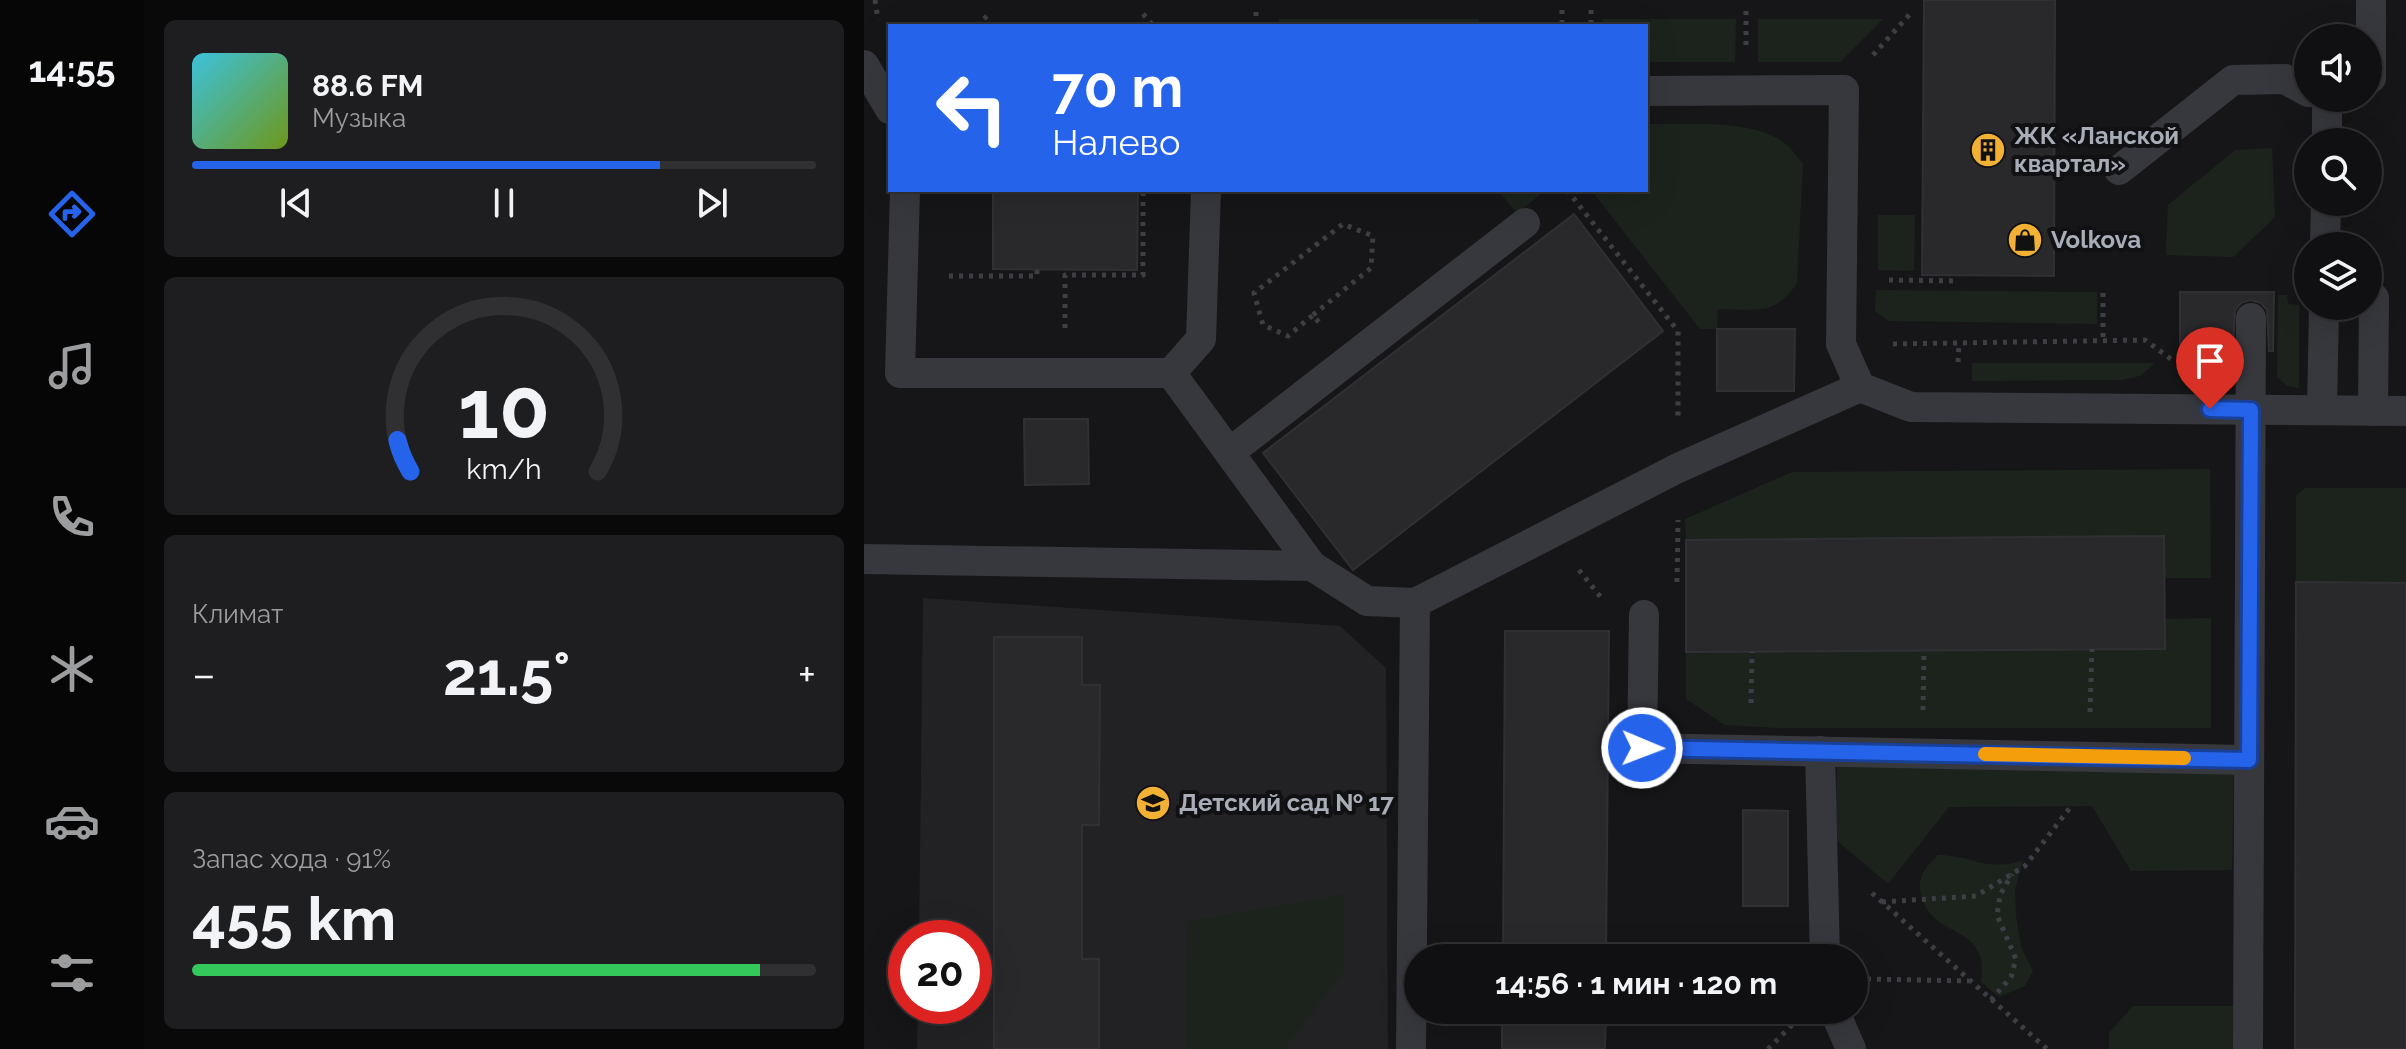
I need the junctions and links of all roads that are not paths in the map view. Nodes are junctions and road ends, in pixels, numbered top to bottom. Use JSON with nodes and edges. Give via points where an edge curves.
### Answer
{"nodes":[{"id":1,"x":2371,"y":0,"type":"edge"},
{"id":2,"x":2371,"y":24,"type":"edge"},
{"id":3,"x":864,"y":65,"type":"edge"},
{"id":4,"x":2294,"y":84,"type":"edge"},
{"id":5,"x":1648,"y":91,"type":"edge"},
{"id":6,"x":888,"y":106,"type":"edge"},
{"id":7,"x":2119,"y":170,"type":"dead end"},
{"id":8,"x":905,"y":192,"type":"edge"},
{"id":9,"x":1206,"y":192,"type":"edge"},
{"id":10,"x":1525,"y":223,"type":"dead end"},
{"id":11,"x":2251,"y":318,"type":"dead end"},
{"id":12,"x":2324,"y":320,"type":"edge"},
{"id":13,"x":2374,"y":320,"type":"edge"},
{"id":14,"x":1171,"y":373,"type":"junction"},
{"id":15,"x":1860,"y":387,"type":"junction"},
{"id":16,"x":2251,"y":410,"type":"junction"},
{"id":17,"x":2322,"y":410,"type":"junction"},
{"id":18,"x":2373,"y":411,"type":"junction"},
{"id":19,"x":2406,"y":411,"type":"edge"},
{"id":20,"x":1230,"y":452,"type":"junction"},
{"id":21,"x":864,"y":559,"type":"edge"},
{"id":22,"x":1312,"y":566,"type":"junction"},
{"id":23,"x":1415,"y":603,"type":"junction"},
{"id":24,"x":1644,"y":615,"type":"road end"},
{"id":25,"x":1820,"y":751,"type":"junction"},
{"id":26,"x":2249,"y":760,"type":"junction"},
{"id":27,"x":1825,"y":944,"type":"edge"},
{"id":28,"x":1840,"y":1024,"type":"edge"},
{"id":29,"x":1411,"y":1049,"type":"edge"},
{"id":30,"x":1851,"y":1049,"type":"edge"},
{"id":31,"x":2248,"y":1049,"type":"edge"}],
"edges":[{"from":1,"to":2,"type":"lane"},
{"from":3,"to":6,"type":"lane"},
{"from":4,"to":7,"type":"lane","via":[[2285,79],[2233,80]]},
{"from":5,"to":15,"type":"lane","via":[[1844,90],[1841,344]]},
{"from":8,"to":14,"type":"lane","via":[[900,373]]},
{"from":9,"to":14,"type":"lane","via":[[1201,339]]},
{"from":10,"to":20,"type":"lane"},
{"from":11,"to":16,"type":"lane"},
{"from":12,"to":17,"type":"lane"},
{"from":13,"to":18,"type":"lane"},
{"from":14,"to":20,"type":"lane"},
{"from":15,"to":16,"type":"lane","via":[[1911,407]]},
{"from":15,"to":23,"type":"lane","via":[[1678,468]]},
{"from":16,"to":17,"type":"lane"},
{"from":16,"to":26,"type":"lane"},
{"from":17,"to":18,"type":"lane"},
{"from":18,"to":19,"type":"lane"},
{"from":20,"to":22,"type":"lane"},
{"from":21,"to":22,"type":"lane"},
{"from":22,"to":23,"type":"lane","via":[[1367,601]]},
{"from":23,"to":29,"type":"lane"},
{"from":24,"to":25,"type":"lane","via":[[1642,748]]},
{"from":25,"to":26,"type":"lane"},
{"from":25,"to":27,"type":"lane"},
{"from":26,"to":31,"type":"lane"},
{"from":28,"to":30,"type":"lane"}]}
